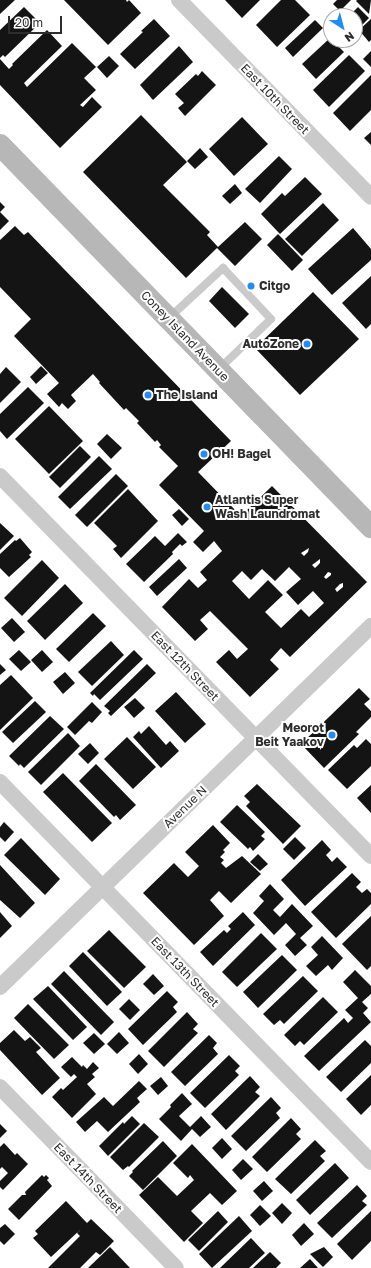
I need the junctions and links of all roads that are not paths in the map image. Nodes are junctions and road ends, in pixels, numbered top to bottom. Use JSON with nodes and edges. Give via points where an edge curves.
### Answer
{"nodes":[{"id":1,"x":179,"y":0,"type":"edge"},
{"id":2,"x":0,"y":145,"type":"edge"},
{"id":3,"x":371,"y":197,"type":"edge"},
{"id":4,"x":168,"y":318,"type":"junction"},
{"id":5,"x":218,"y":370,"type":"junction"},
{"id":6,"x":0,"y":476,"type":"edge"},
{"id":7,"x":371,"y":527,"type":"edge"},
{"id":8,"x":371,"y":626,"type":"edge"},
{"id":9,"x":256,"y":738,"type":"junction"},
{"id":10,"x":0,"y":782,"type":"edge"},
{"id":11,"x":371,"y":856,"type":"edge"},
{"id":12,"x":102,"y":887,"type":"junction"},
{"id":13,"x":0,"y":987,"type":"edge"},
{"id":14,"x":0,"y":1087,"type":"edge"},
{"id":15,"x":371,"y":1162,"type":"edge"},
{"id":16,"x":176,"y":1268,"type":"edge"}],
"edges":[{"from":1,"to":3,"type":"street","name":"East 10th Street"},
{"from":2,"to":4,"type":"main road","name":"Coney Island Avenue"},
{"from":4,"to":5,"type":"main road","name":"Coney Island Avenue"},
{"from":4,"to":5,"type":"lane","via":[[223,268],[271,319]]},
{"from":5,"to":7,"type":"main road","name":"Coney Island Avenue"},
{"from":6,"to":9,"type":"street","name":"East 12th Street"},
{"from":8,"to":9,"type":"street","name":"Avenue N"},
{"from":9,"to":11,"type":"street","name":"East 12th Street"},
{"from":9,"to":12,"type":"street","name":"Avenue N"},
{"from":10,"to":12,"type":"street","name":"East 13th Street"},
{"from":12,"to":13,"type":"street","name":"Avenue N"},
{"from":12,"to":15,"type":"street","name":"East 13th Street"},
{"from":14,"to":16,"type":"street","name":"East 14th Street"}]}
